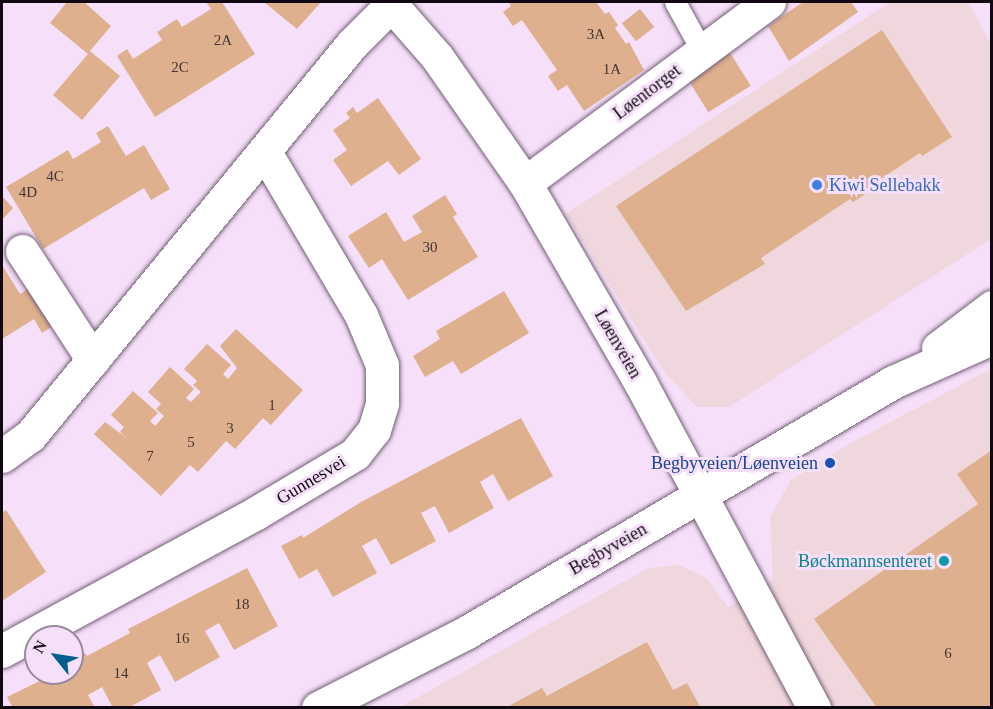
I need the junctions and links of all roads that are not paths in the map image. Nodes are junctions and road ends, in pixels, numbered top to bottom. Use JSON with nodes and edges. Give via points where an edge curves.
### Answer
{"nodes":[{"id":1,"x":675,"y":2,"type":"edge"},
{"id":2,"x":769,"y":2,"type":"edge"},
{"id":3,"x":390,"y":3,"type":"edge"},
{"id":4,"x":702,"y":51,"type":"junction"},
{"id":5,"x":266,"y":154,"type":"junction"},
{"id":6,"x":525,"y":183,"type":"junction"},
{"id":7,"x":22,"y":251,"type":"dead end"},
{"id":8,"x":992,"y":307,"type":"edge"},
{"id":9,"x":992,"y":338,"type":"edge"},
{"id":10,"x":93,"y":360,"type":"junction"},
{"id":11,"x":893,"y":382,"type":"junction"},
{"id":12,"x":2,"y":456,"type":"edge"},
{"id":13,"x":700,"y":495,"type":"junction"},
{"id":14,"x":2,"y":651,"type":"edge"},
{"id":15,"x":322,"y":707,"type":"edge"},
{"id":16,"x":814,"y":708,"type":"edge"}],
"edges":[{"from":1,"to":4,"type":"lane"},
{"from":2,"to":4,"type":"street","name":"Løentorget"},
{"from":3,"to":5,"type":"street","via":[[352,44]]},
{"from":3,"to":6,"type":"street","name":"Løenveien","via":[[437,57]]},
{"from":4,"to":6,"type":"street","name":"Løentorget"},
{"from":5,"to":10,"type":"street"},
{"from":5,"to":14,"type":"street","name":"Gunnesvei","via":[[361,315],[382,365],[382,403],[374,430],[356,454]]},
{"from":6,"to":13,"type":"street","name":"Løenveien","via":[[636,374]]},
{"from":7,"to":10,"type":"street"},
{"from":8,"to":11,"type":"street","name":"Begbyveien"},
{"from":9,"to":11,"type":"street","name":"Begbyveien"},
{"from":10,"to":12,"type":"street","via":[[30,436]]},
{"from":11,"to":13,"type":"street","name":"Begbyveien"},
{"from":13,"to":15,"type":"street","name":"Begbyveien","via":[[467,632]]},
{"from":13,"to":16,"type":"street","name":"Løenveien"}]}
